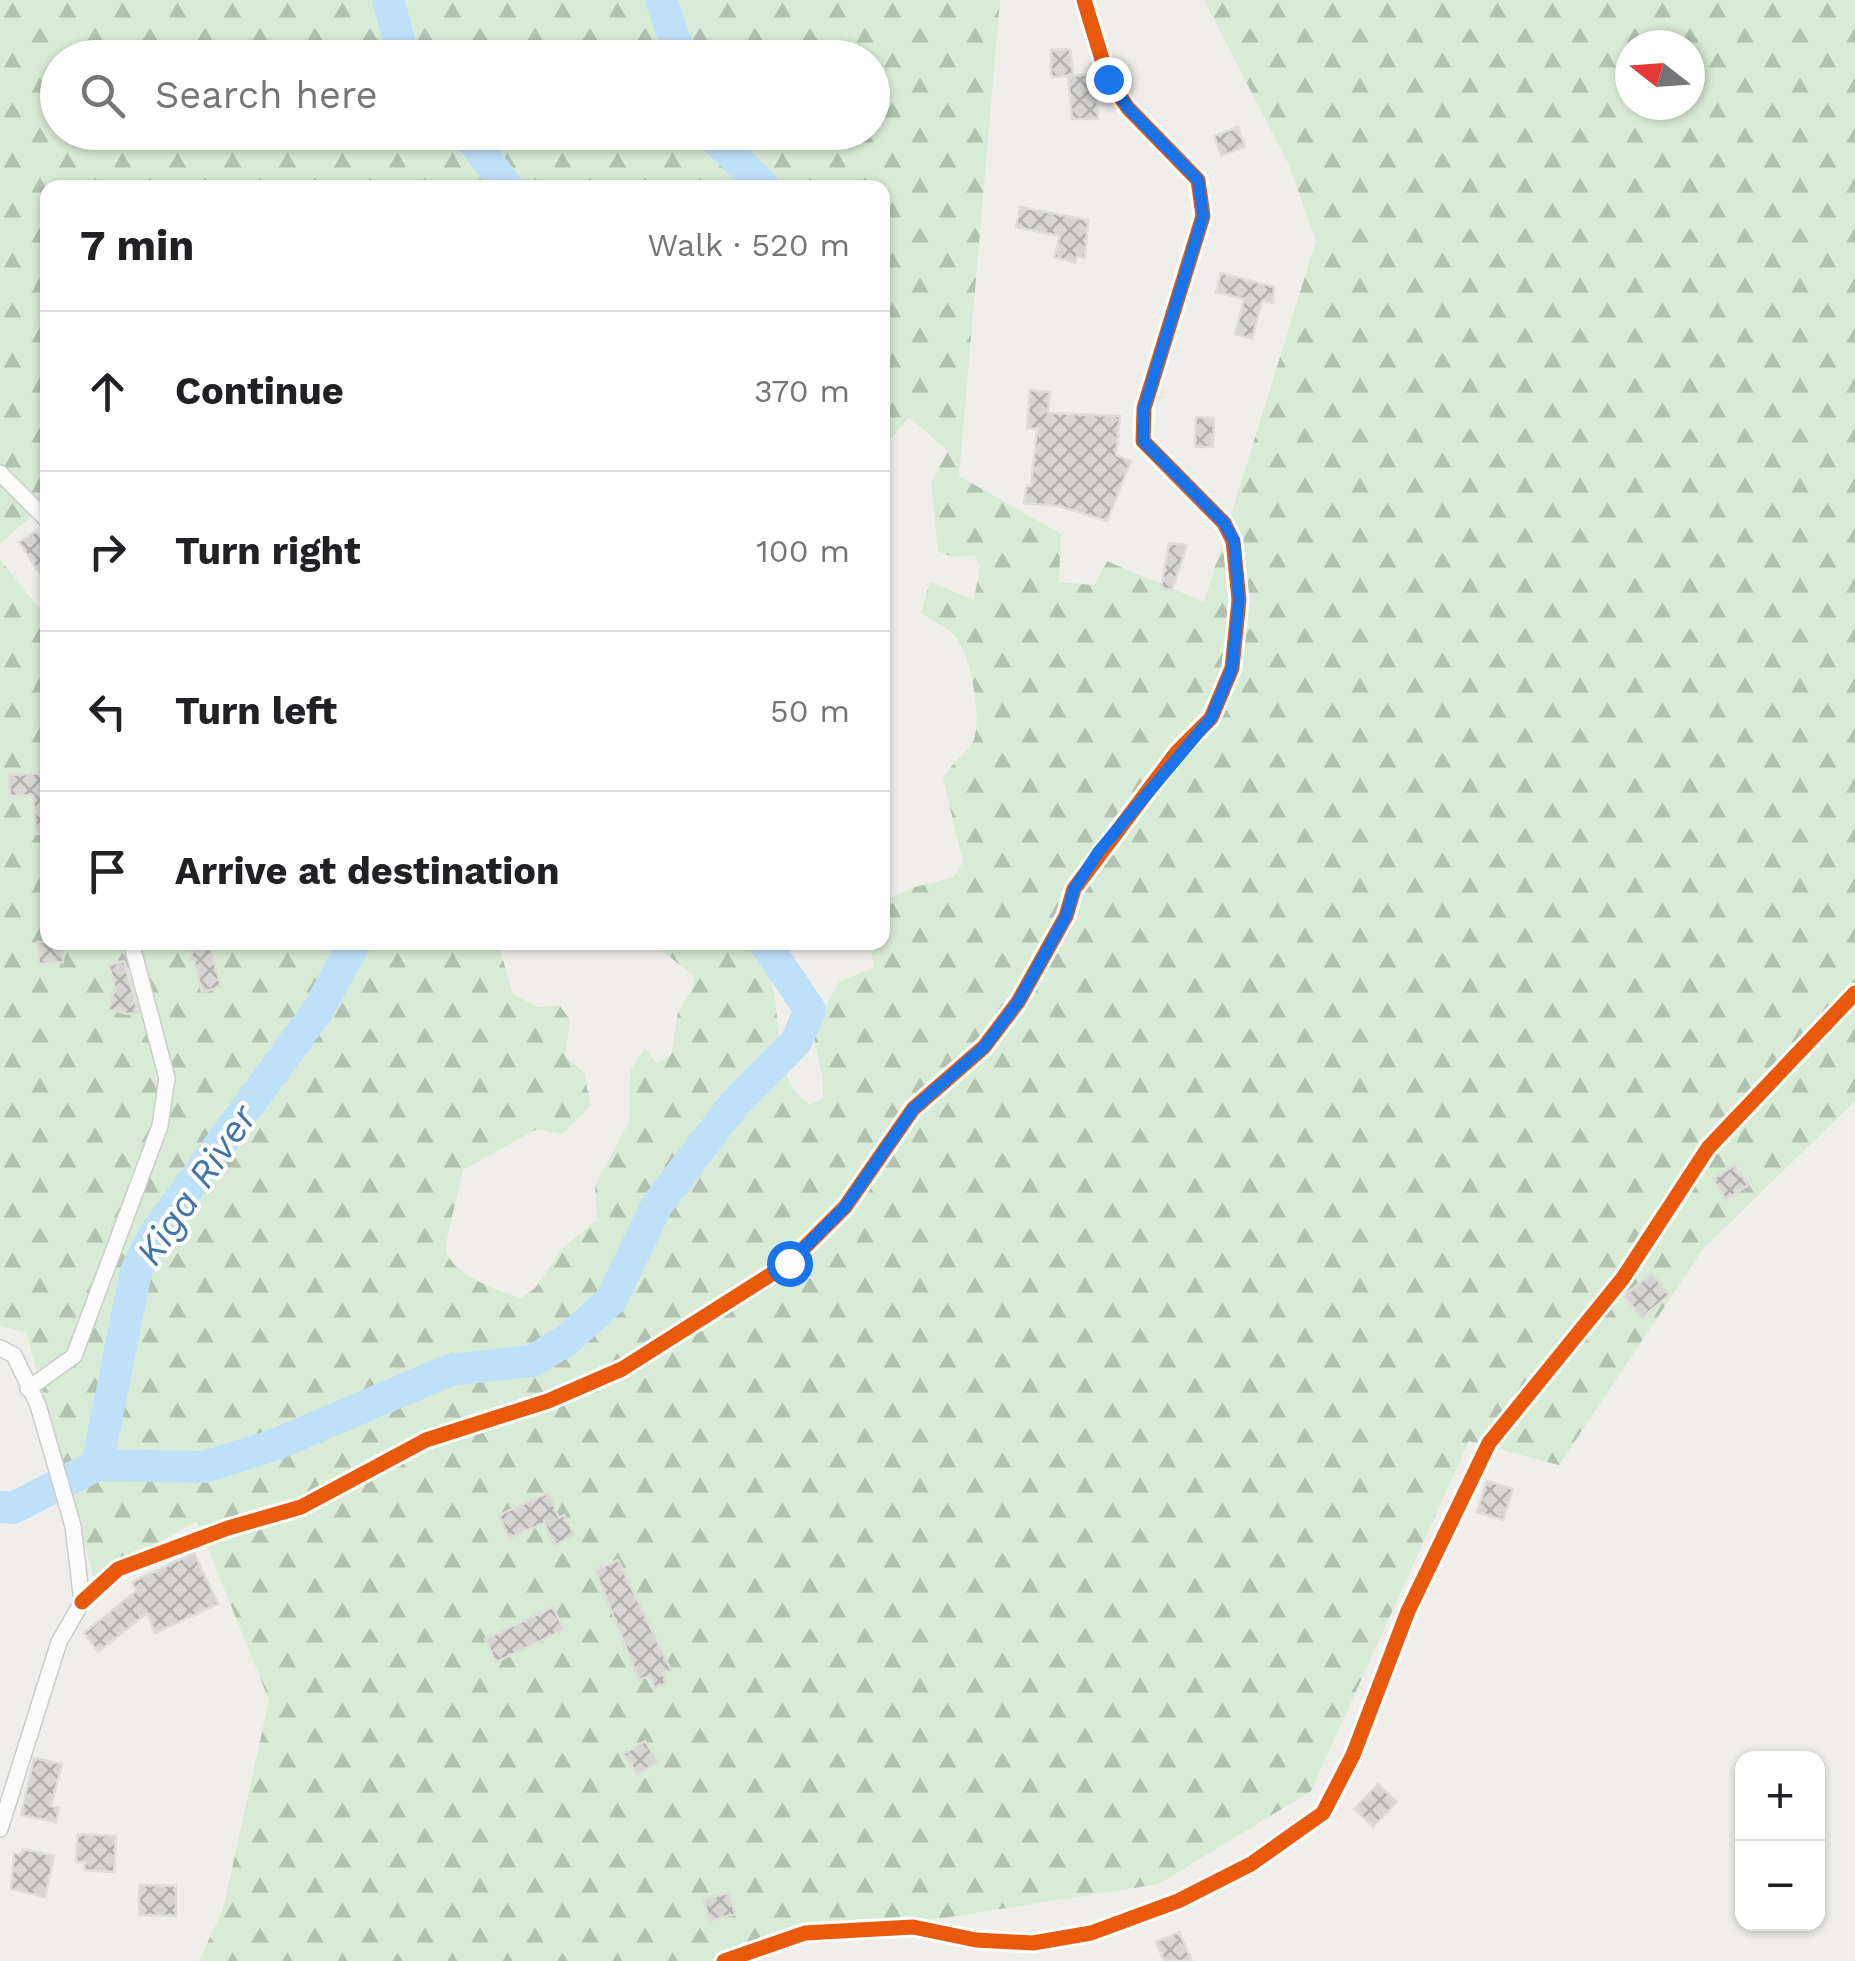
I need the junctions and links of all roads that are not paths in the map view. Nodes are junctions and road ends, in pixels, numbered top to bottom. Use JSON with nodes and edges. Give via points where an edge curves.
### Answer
{"nodes":[{"id":1,"x":1084,"y":0,"type":"edge"},
{"id":2,"x":0,"y":473,"type":"edge"},
{"id":3,"x":40,"y":513,"type":"edge"},
{"id":4,"x":133,"y":950,"type":"edge"},
{"id":5,"x":1855,"y":993,"type":"edge"},
{"id":6,"x":0,"y":1348,"type":"edge"},
{"id":7,"x":28,"y":1389,"type":"junction"},
{"id":8,"x":82,"y":1602,"type":"junction"},
{"id":9,"x":0,"y":1829,"type":"edge"},
{"id":10,"x":724,"y":1961,"type":"edge"}],
"edges":[{"from":1,"to":8,"type":"street","via":[[1108,79],[1198,180],[1203,216],[1144,408],[1143,441],[1234,541],[1239,600],[1232,668],[1211,718],[1099,851],[1018,1002],[984,1047],[913,1109],[845,1207],[789,1263],[622,1369],[426,1440],[301,1507],[118,1569]]},
{"from":2,"to":3,"type":"street"},
{"from":4,"to":7,"type":"street","via":[[168,1078],[160,1126],[74,1356]]},
{"from":5,"to":10,"type":"street","via":[[1708,1148],[1623,1278],[1488,1443],[1323,1813],[1236,1872],[1091,1933],[1033,1942],[913,1928],[804,1933]]},
{"from":6,"to":7,"type":"street","via":[[14,1355]]},
{"from":7,"to":8,"type":"street","via":[[73,1526]]},
{"from":8,"to":9,"type":"street","via":[[59,1642]]}]}
